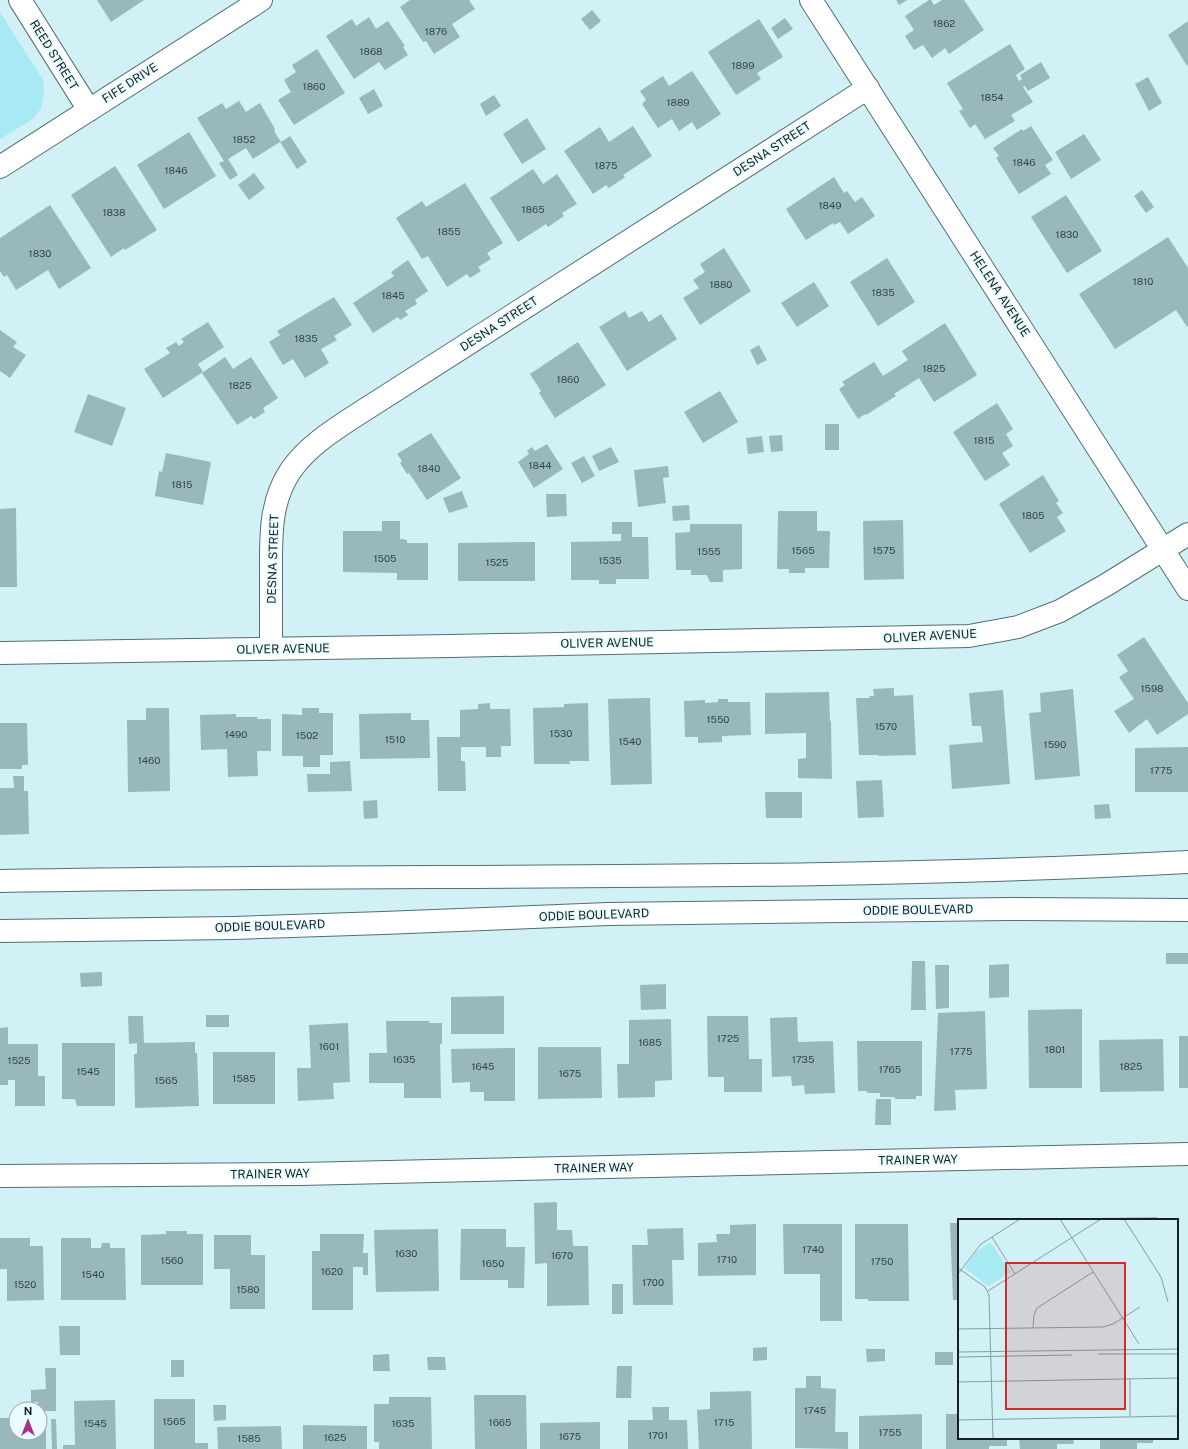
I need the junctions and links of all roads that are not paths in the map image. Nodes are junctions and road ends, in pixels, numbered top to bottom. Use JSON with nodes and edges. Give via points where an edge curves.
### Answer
{"nodes":[{"id":1,"x":20,"y":0,"type":"edge"},
{"id":2,"x":261,"y":0,"type":"edge"},
{"id":3,"x":812,"y":0,"type":"edge"},
{"id":4,"x":868,"y":88,"type":"junction"},
{"id":5,"x":89,"y":110,"type":"junction"},
{"id":6,"x":0,"y":167,"type":"edge"},
{"id":7,"x":1188,"y":534,"type":"edge"},
{"id":8,"x":1163,"y":549,"type":"junction"},
{"id":9,"x":1188,"y":588,"type":"edge"},
{"id":10,"x":271,"y":649,"type":"junction"},
{"id":11,"x":0,"y":653,"type":"edge"},
{"id":12,"x":1188,"y":862,"type":"edge"},
{"id":13,"x":0,"y":880,"type":"edge"},
{"id":14,"x":1188,"y":910,"type":"edge"},
{"id":15,"x":0,"y":931,"type":"edge"},
{"id":16,"x":1188,"y":1154,"type":"edge"},
{"id":17,"x":0,"y":1176,"type":"edge"}],
"edges":[{"from":1,"to":5,"type":"street","name":"REED STREET"},
{"from":2,"to":5,"type":"street","name":"FIFE DRIVE"},
{"from":3,"to":4,"type":"street","name":"HELENA AVENUE"},
{"from":4,"to":8,"type":"street","name":"HELENA AVENUE"},
{"from":4,"to":10,"type":"street","name":"DESNA STREET","via":[[344,423],[308,451],[291,470],[279,492],[273,513]]},
{"from":5,"to":6,"type":"street","name":"FIFE DRIVE"},
{"from":7,"to":8,"type":"street","name":"OLIVER AVENUE"},
{"from":8,"to":9,"type":"street","name":"HELENA AVENUE"},
{"from":8,"to":10,"type":"street","name":"OLIVER AVENUE","via":[[1060,611],[1018,627],[969,636]]},
{"from":10,"to":11,"type":"street","name":"OLIVER AVENUE"},
{"from":12,"to":13,"type":"street","via":[[1008,870],[632,877]]},
{"from":14,"to":15,"type":"street","name":"ODDIE BOULEVARD","via":[[1010,909],[608,914],[280,926]]},
{"from":16,"to":17,"type":"street","name":"TRAINER WAY","via":[[300,1174]]}]}
